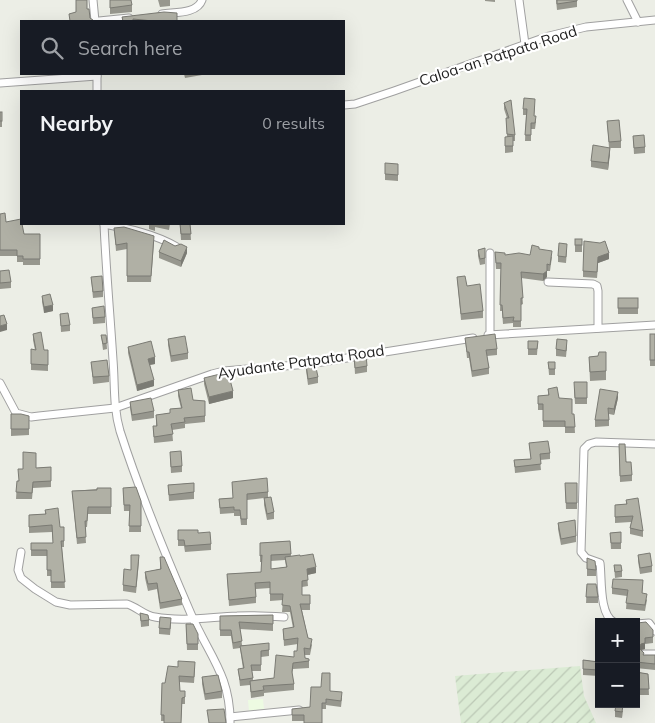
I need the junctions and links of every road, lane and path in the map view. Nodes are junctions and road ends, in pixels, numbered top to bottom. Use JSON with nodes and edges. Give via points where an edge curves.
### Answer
{"nodes":[{"id":1,"x":93,"y":0,"type":"edge"},
{"id":2,"x":202,"y":0,"type":"edge"},
{"id":3,"x":519,"y":0,"type":"edge"},
{"id":4,"x":627,"y":0,"type":"edge"},
{"id":5,"x":156,"y":14,"type":"edge"},
{"id":6,"x":137,"y":17,"type":"edge"},
{"id":7,"x":97,"y":20,"type":"edge"},
{"id":8,"x":107,"y":20,"type":"edge"},
{"id":9,"x":655,"y":20,"type":"edge"},
{"id":10,"x":638,"y":22,"type":"junction"},
{"id":11,"x":525,"y":44,"type":"junction"},
{"id":12,"x":97,"y":75,"type":"edge"},
{"id":13,"x":0,"y":83,"type":"edge"},
{"id":14,"x":97,"y":90,"type":"edge"},
{"id":15,"x":345,"y":105,"type":"edge"},
{"id":16,"x":104,"y":225,"type":"edge"},
{"id":17,"x":109,"y":225,"type":"edge"},
{"id":18,"x":178,"y":246,"type":"edge"},
{"id":19,"x":490,"y":253,"type":"dead end"},
{"id":20,"x":548,"y":282,"type":"dead end"},
{"id":21,"x":655,"y":324,"type":"edge"},
{"id":22,"x":598,"y":328,"type":"junction"},
{"id":23,"x":490,"y":335,"type":"junction"},
{"id":24,"x":0,"y":383,"type":"edge"},
{"id":25,"x":115,"y":408,"type":"junction"},
{"id":26,"x":655,"y":444,"type":"edge"},
{"id":27,"x":21,"y":552,"type":"dead end"},
{"id":28,"x":284,"y":616,"type":"dead end"},
{"id":29,"x":608,"y":618,"type":"edge"},
{"id":30,"x":193,"y":620,"type":"junction"},
{"id":31,"x":640,"y":624,"type":"edge"},
{"id":32,"x":655,"y":631,"type":"edge"},
{"id":33,"x":644,"y":654,"type":"edge"},
{"id":34,"x":655,"y":654,"type":"edge"},
{"id":35,"x":302,"y":709,"type":"edge"},
{"id":36,"x":230,"y":720,"type":"edge"}],
"edges":[{"from":1,"to":7,"type":"street"},
{"from":2,"to":5,"type":"street","via":[[194,10]]},
{"from":3,"to":11,"type":"street"},
{"from":4,"to":10,"type":"street"},
{"from":6,"to":8,"type":"street"},
{"from":9,"to":10,"type":"street","name":"Caloa-an Patpata Road"},
{"from":10,"to":11,"type":"street","name":"Caloa-an Patpata Road","via":[[586,27]]},
{"from":11,"to":15,"type":"street","name":"Caloa-an Patpata Road","via":[[394,91]]},
{"from":12,"to":13,"type":"street"},
{"from":12,"to":14,"type":"street"},
{"from":16,"to":25,"type":"street"},
{"from":17,"to":18,"type":"street","via":[[152,234]]},
{"from":19,"to":23,"type":"street"},
{"from":20,"to":22,"type":"street","via":[[597,286]]},
{"from":21,"to":22,"type":"street","name":"Ayudante Patpata Road"},
{"from":22,"to":23,"type":"street","name":"Ayudante Patpata Road"},
{"from":23,"to":25,"type":"street","name":"Ayudante Patpata Road","via":[[329,361],[224,371]]},
{"from":24,"to":25,"type":"street","name":"Ayudante Patpata Road","via":[[16,413],[30,417]]},
{"from":25,"to":30,"type":"street","via":[[154,528]]},
{"from":26,"to":29,"type":"street","via":[[596,442],[584,449],[581,552],[586,558],[600,563]]},
{"from":27,"to":30,"type":"street","via":[[18,570],[21,578],[56,602],[70,605],[127,604],[153,617]]},
{"from":28,"to":30,"type":"street"},
{"from":30,"to":36,"type":"street","via":[[225,682]]},
{"from":31,"to":32,"type":"street","via":[[649,623]]},
{"from":33,"to":34,"type":"street"},
{"from":35,"to":36,"type":"street"}]}
